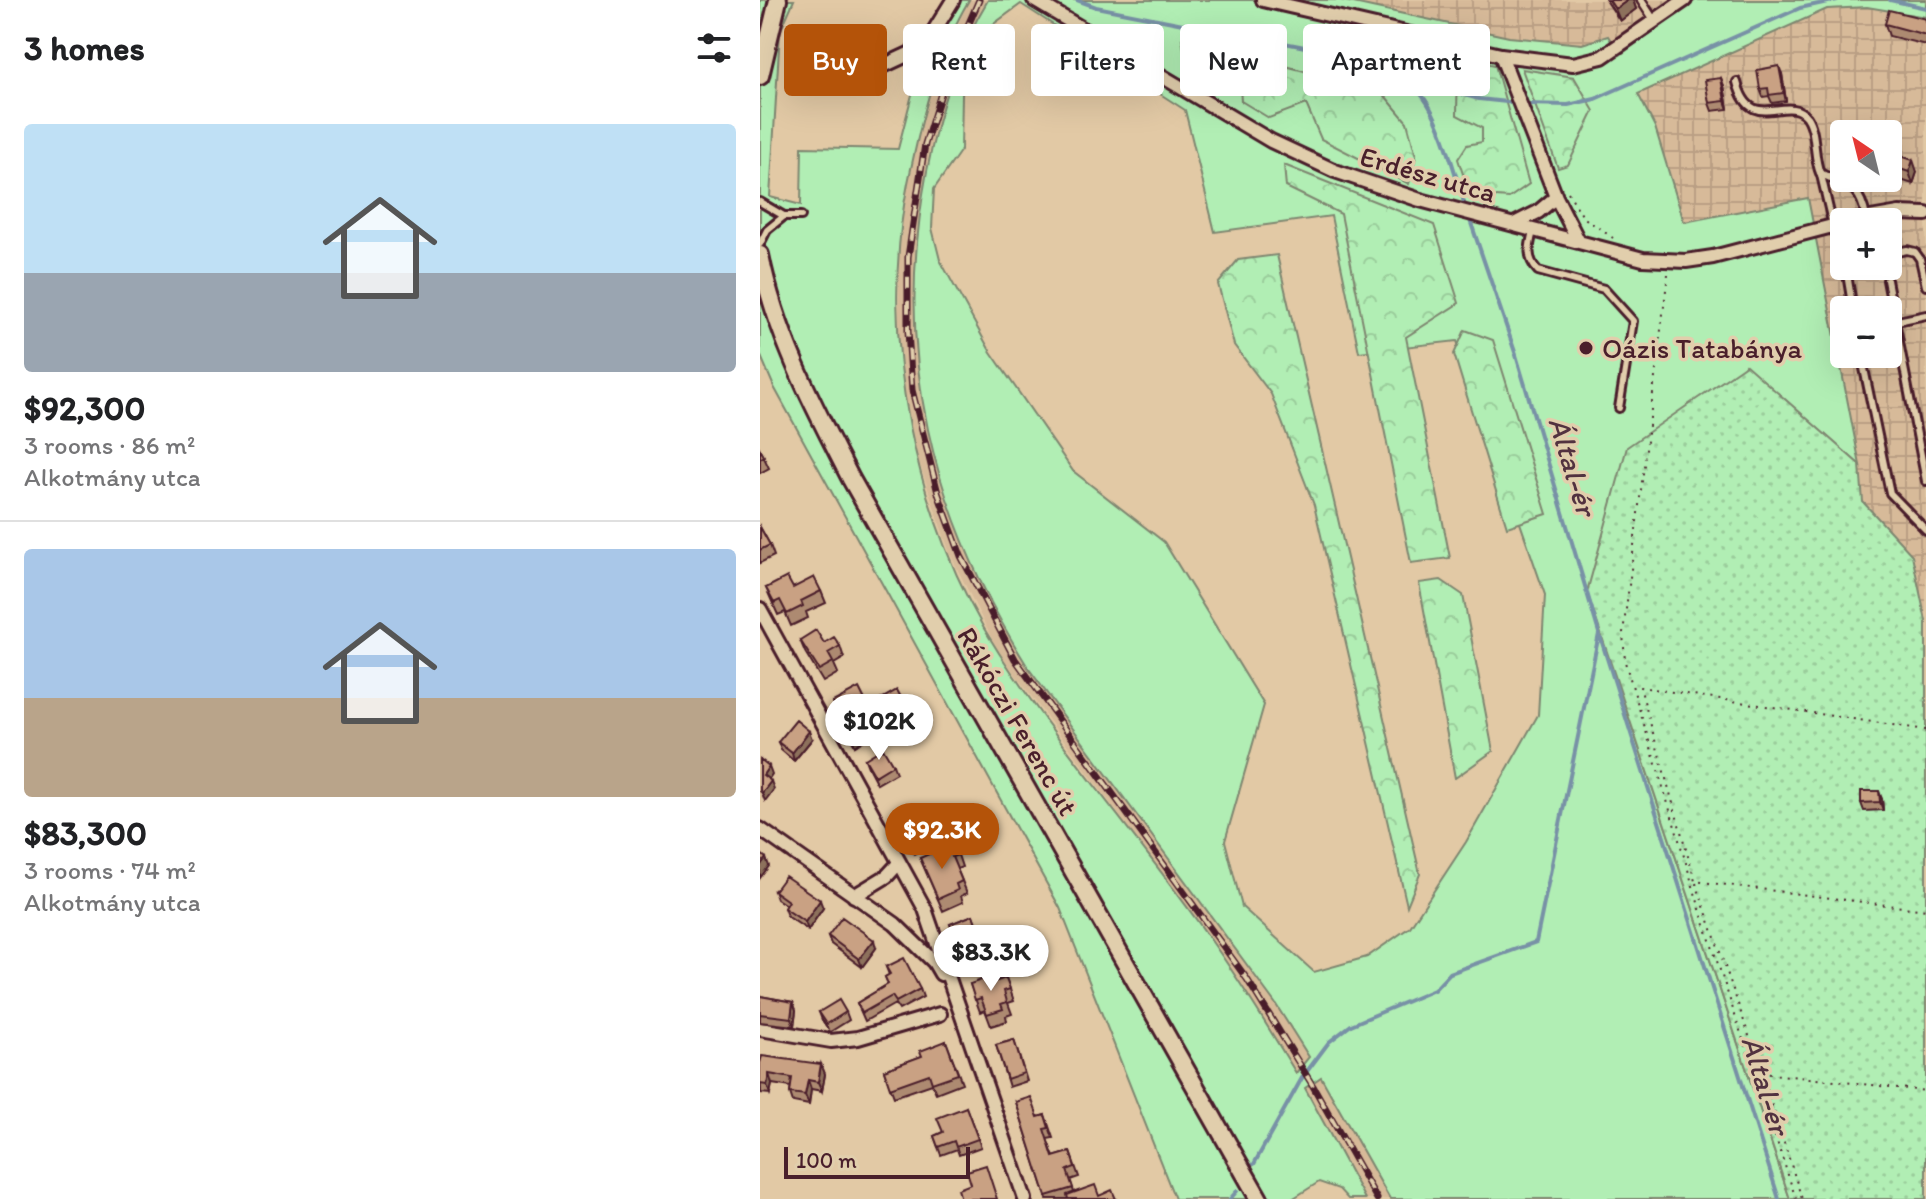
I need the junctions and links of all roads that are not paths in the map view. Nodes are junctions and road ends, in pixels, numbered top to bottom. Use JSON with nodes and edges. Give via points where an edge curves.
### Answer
{"nodes":[{"id":1,"x":778,"y":0,"type":"edge"},
{"id":2,"x":953,"y":0,"type":"edge"},
{"id":3,"x":1034,"y":0,"type":"edge"},
{"id":4,"x":1263,"y":0,"type":"edge"},
{"id":5,"x":1641,"y":0,"type":"edge"},
{"id":6,"x":1685,"y":0,"type":"edge"},
{"id":7,"x":1655,"y":22,"type":"junction"},
{"id":8,"x":1501,"y":55,"type":"junction"},
{"id":9,"x":887,"y":64,"type":"edge"},
{"id":10,"x":760,"y":76,"type":"edge"},
{"id":11,"x":1737,"y":82,"type":"dead end"},
{"id":12,"x":1820,"y":173,"type":"junction"},
{"id":13,"x":1562,"y":195,"type":"junction"},
{"id":14,"x":760,"y":202,"type":"edge"},
{"id":15,"x":1835,"y":208,"type":"edge"},
{"id":16,"x":1864,"y":208,"type":"edge"},
{"id":17,"x":1902,"y":213,"type":"edge"},
{"id":18,"x":1926,"y":214,"type":"edge"},
{"id":19,"x":784,"y":216,"type":"junction"},
{"id":20,"x":801,"y":216,"type":"dead end"},
{"id":21,"x":1514,"y":224,"type":"junction"},
{"id":22,"x":1830,"y":226,"type":"edge"},
{"id":23,"x":1534,"y":229,"type":"junction"},
{"id":24,"x":1579,"y":242,"type":"junction"},
{"id":25,"x":760,"y":244,"type":"edge"},
{"id":26,"x":1902,"y":251,"type":"edge"},
{"id":27,"x":760,"y":255,"type":"edge"},
{"id":28,"x":1887,"y":280,"type":"dead end"},
{"id":29,"x":1926,"y":286,"type":"edge"},
{"id":30,"x":1889,"y":296,"type":"edge"},
{"id":31,"x":1926,"y":315,"type":"edge"},
{"id":32,"x":1902,"y":320,"type":"edge"},
{"id":33,"x":1864,"y":368,"type":"edge"},
{"id":34,"x":1902,"y":368,"type":"edge"},
{"id":35,"x":1619,"y":408,"type":"dead end"},
{"id":36,"x":1926,"y":481,"type":"edge"},
{"id":37,"x":1926,"y":530,"type":"edge"},
{"id":38,"x":760,"y":609,"type":"edge"},
{"id":39,"x":760,"y":829,"type":"edge"},
{"id":40,"x":899,"y":863,"type":"junction"},
{"id":41,"x":854,"y":896,"type":"junction"},
{"id":42,"x":952,"y":994,"type":"junction"},
{"id":43,"x":940,"y":1014,"type":"dead end"},
{"id":44,"x":760,"y":1029,"type":"edge"},
{"id":45,"x":1025,"y":1199,"type":"edge"},
{"id":46,"x":1259,"y":1199,"type":"edge"}],
"edges":[{"from":1,"to":10,"type":"main road"},
{"from":2,"to":9,"type":"street","via":[[924,47]]},
{"from":3,"to":21,"type":"street","name":"Erdész utca","via":[[1271,141],[1335,171]]},
{"from":4,"to":8,"type":"street"},
{"from":5,"to":7,"type":"lane"},
{"from":6,"to":7,"type":"street"},
{"from":7,"to":8,"type":"street","via":[[1590,62]]},
{"from":8,"to":13,"type":"street"},
{"from":11,"to":12,"type":"lane","via":[[1750,107],[1806,115]]},
{"from":12,"to":15,"type":"lane"},
{"from":12,"to":16,"type":"lane","via":[[1857,190]]},
{"from":13,"to":21,"type":"street"},
{"from":13,"to":24,"type":"street"},
{"from":14,"to":19,"type":"lane"},
{"from":17,"to":18,"type":"street","name":"Erdész utca"},
{"from":19,"to":20,"type":"lane"},
{"from":19,"to":25,"type":"lane"},
{"from":21,"to":23,"type":"street","name":"Erdész utca"},
{"from":22,"to":24,"type":"street","name":"Erdész utca","via":[[1686,261],[1643,259]]},
{"from":23,"to":24,"type":"street","name":"Erdész utca"},
{"from":23,"to":35,"type":"lane","via":[[1530,263],[1538,271],[1604,289],[1633,321]]},
{"from":26,"to":29,"type":"lane","via":[[1915,252],[1920,259]]},
{"from":27,"to":46,"type":"main road","name":"Rákóczi Ferenc út","via":[[783,337],[846,470]]},
{"from":28,"to":30,"type":"lane"},
{"from":31,"to":32,"type":"lane"},
{"from":33,"to":37,"type":"lane","via":[[1890,493]]},
{"from":34,"to":36,"type":"lane"},
{"from":38,"to":40,"type":"street"},
{"from":39,"to":41,"type":"street"},
{"from":40,"to":41,"type":"street"},
{"from":40,"to":42,"type":"street","via":[[930,921]]},
{"from":41,"to":42,"type":"street","via":[[916,943]]},
{"from":42,"to":45,"type":"street"},
{"from":43,"to":44,"type":"street","via":[[831,1041]]}]}
